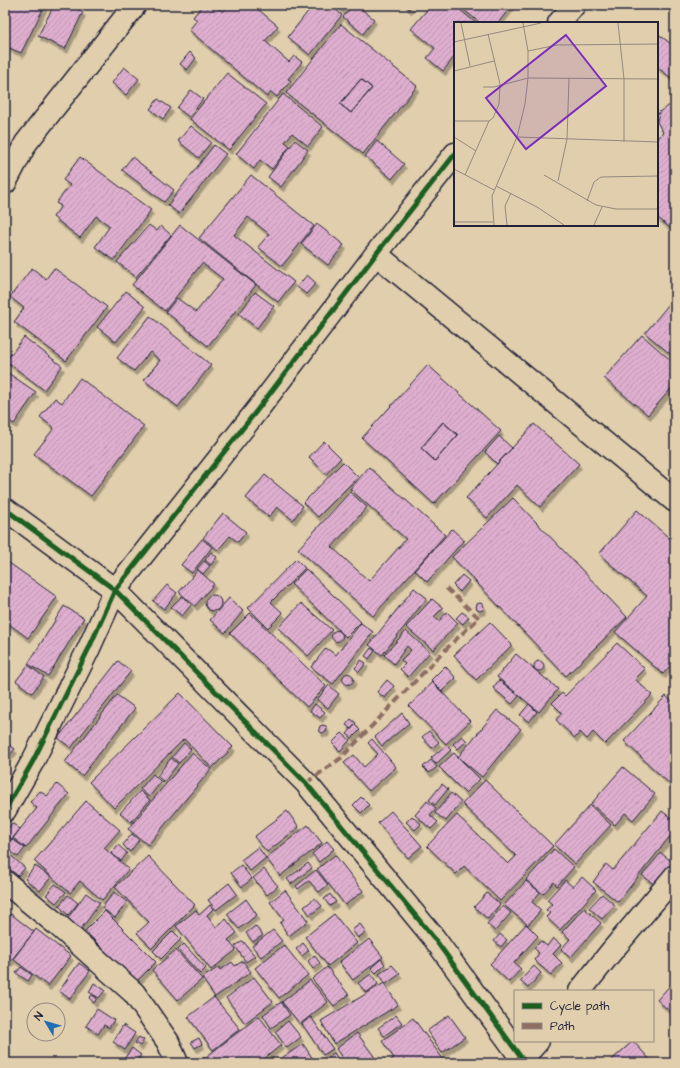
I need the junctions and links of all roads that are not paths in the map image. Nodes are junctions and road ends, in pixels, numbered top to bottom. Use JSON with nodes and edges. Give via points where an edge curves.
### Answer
{"nodes":[{"id":1,"x":135,"y":5,"type":"edge"},
{"id":2,"x":574,"y":5,"type":"edge"},
{"id":3,"x":560,"y":22,"type":"edge"},
{"id":4,"x":454,"y":155,"type":"edge"},
{"id":5,"x":5,"y":183,"type":"edge"},
{"id":6,"x":376,"y":254,"type":"junction"},
{"id":7,"x":675,"y":501,"type":"edge"},
{"id":8,"x":5,"y":509,"type":"edge"},
{"id":9,"x":115,"y":590,"type":"junction"},
{"id":10,"x":5,"y":810,"type":"edge"},
{"id":11,"x":675,"y":876,"type":"edge"},
{"id":12,"x":5,"y":882,"type":"edge"},
{"id":13,"x":581,"y":990,"type":"edge"},
{"id":14,"x":537,"y":1042,"type":"edge"},
{"id":15,"x":524,"y":1061,"type":"edge"},
{"id":16,"x":177,"y":1063,"type":"edge"}],
"edges":[{"from":1,"to":5,"type":"street","via":[[26,143]]},
{"from":2,"to":3,"type":"street"},
{"from":4,"to":6,"type":"street"},
{"from":6,"to":7,"type":"street"},
{"from":6,"to":9,"type":"street"},
{"from":8,"to":9,"type":"street"},
{"from":9,"to":10,"type":"street","via":[[33,761]]},
{"from":9,"to":15,"type":"street","via":[[306,783],[434,938]]},
{"from":11,"to":13,"type":"street"},
{"from":12,"to":16,"type":"street","via":[[60,926],[134,993],[168,1042]]},
{"from":14,"to":15,"type":"street"}]}
